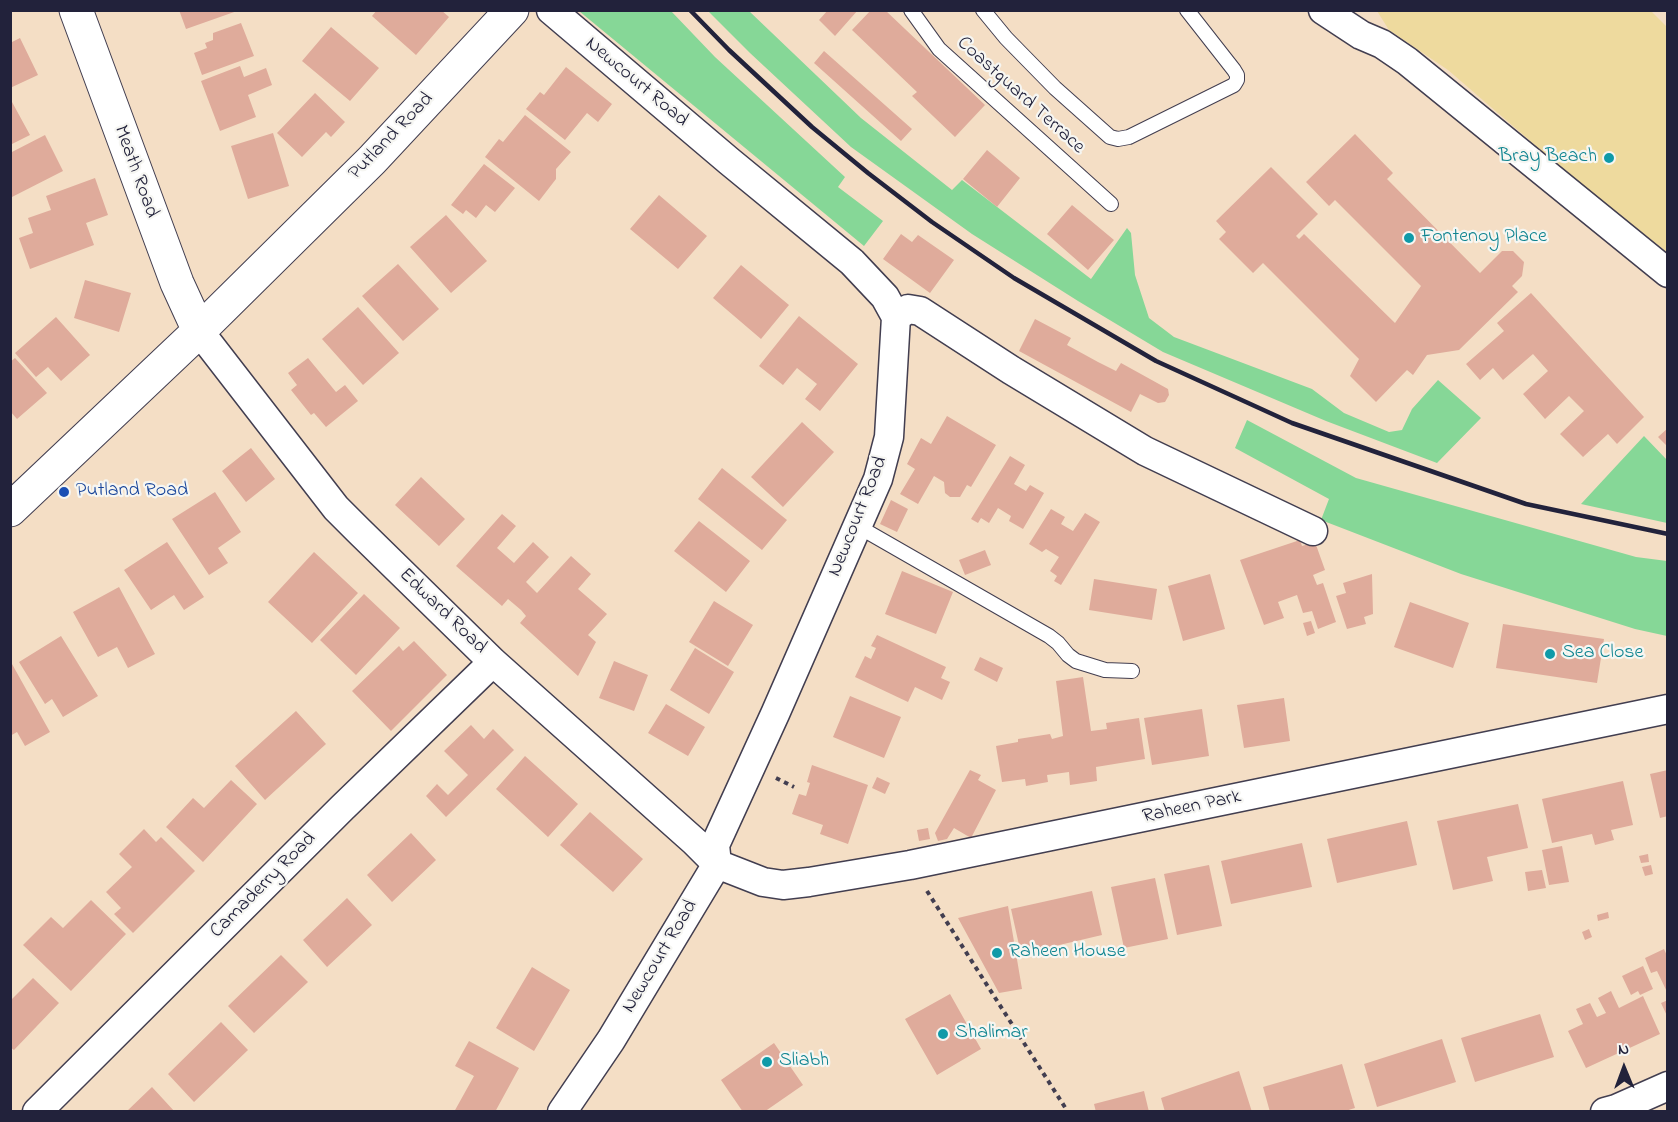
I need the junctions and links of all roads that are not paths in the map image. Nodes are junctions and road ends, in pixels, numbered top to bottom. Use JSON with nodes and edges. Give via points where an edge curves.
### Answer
{"nodes":[{"id":1,"x":76,"y":10,"type":"edge"},
{"id":2,"x":512,"y":10,"type":"edge"},
{"id":3,"x":551,"y":10,"type":"edge"},
{"id":4,"x":910,"y":10,"type":"edge"},
{"id":5,"x":983,"y":10,"type":"edge"},
{"id":6,"x":1187,"y":10,"type":"edge"},
{"id":7,"x":1323,"y":10,"type":"edge"},
{"id":8,"x":1111,"y":204,"type":"dead end"},
{"id":9,"x":1668,"y":273,"type":"edge"},
{"id":10,"x":896,"y":317,"type":"junction"},
{"id":11,"x":199,"y":331,"type":"junction"},
{"id":12,"x":10,"y":510,"type":"edge"},
{"id":13,"x":859,"y":526,"type":"junction"},
{"id":14,"x":1313,"y":531,"type":"dead end"},
{"id":15,"x":494,"y":662,"type":"junction"},
{"id":16,"x":1132,"y":671,"type":"dead end"},
{"id":17,"x":1668,"y":709,"type":"edge"},
{"id":18,"x":717,"y":864,"type":"junction"},
{"id":19,"x":1668,"y":1086,"type":"edge"},
{"id":20,"x":37,"y":1112,"type":"edge"},
{"id":21,"x":562,"y":1112,"type":"edge"},
{"id":22,"x":1605,"y":1112,"type":"edge"}],
"edges":[{"from":1,"to":11,"type":"main road","name":"Meath Road","via":[[177,284]]},
{"from":2,"to":11,"type":"main road","name":"Putland Road","via":[[372,160]]},
{"from":3,"to":10,"type":"street","name":"Newcourt Road","via":[[852,262],[885,297]]},
{"from":4,"to":8,"type":"lane","name":"Coastguard Terrace","via":[[939,49]]},
{"from":5,"to":6,"type":"lane","via":[[1055,88],[1110,137],[1124,139],[1234,85],[1237,80],[1234,70]]},
{"from":7,"to":9,"type":"street","via":[[1407,60]]},
{"from":10,"to":13,"type":"street","name":"Newcourt Road","via":[[889,438]]},
{"from":10,"to":14,"type":"street","via":[[908,309],[920,312],[1145,451]]},
{"from":11,"to":12,"type":"main road","name":"Putland Road"},
{"from":11,"to":15,"type":"street","name":"Edward Road","via":[[336,508]]},
{"from":13,"to":16,"type":"lane","via":[[1049,636],[1076,661],[1105,670]]},
{"from":13,"to":18,"type":"street","name":"Newcourt Road","via":[[715,845]]},
{"from":15,"to":18,"type":"street","name":"Edward Road"},
{"from":15,"to":20,"type":"street","name":"Camaderry Road"},
{"from":17,"to":18,"type":"street","name":"Raheen Park","via":[[910,865],[783,885],[763,882]]},
{"from":18,"to":21,"type":"street","name":"Newcourt Road","via":[[611,1040]]},
{"from":19,"to":22,"type":"street"}]}
